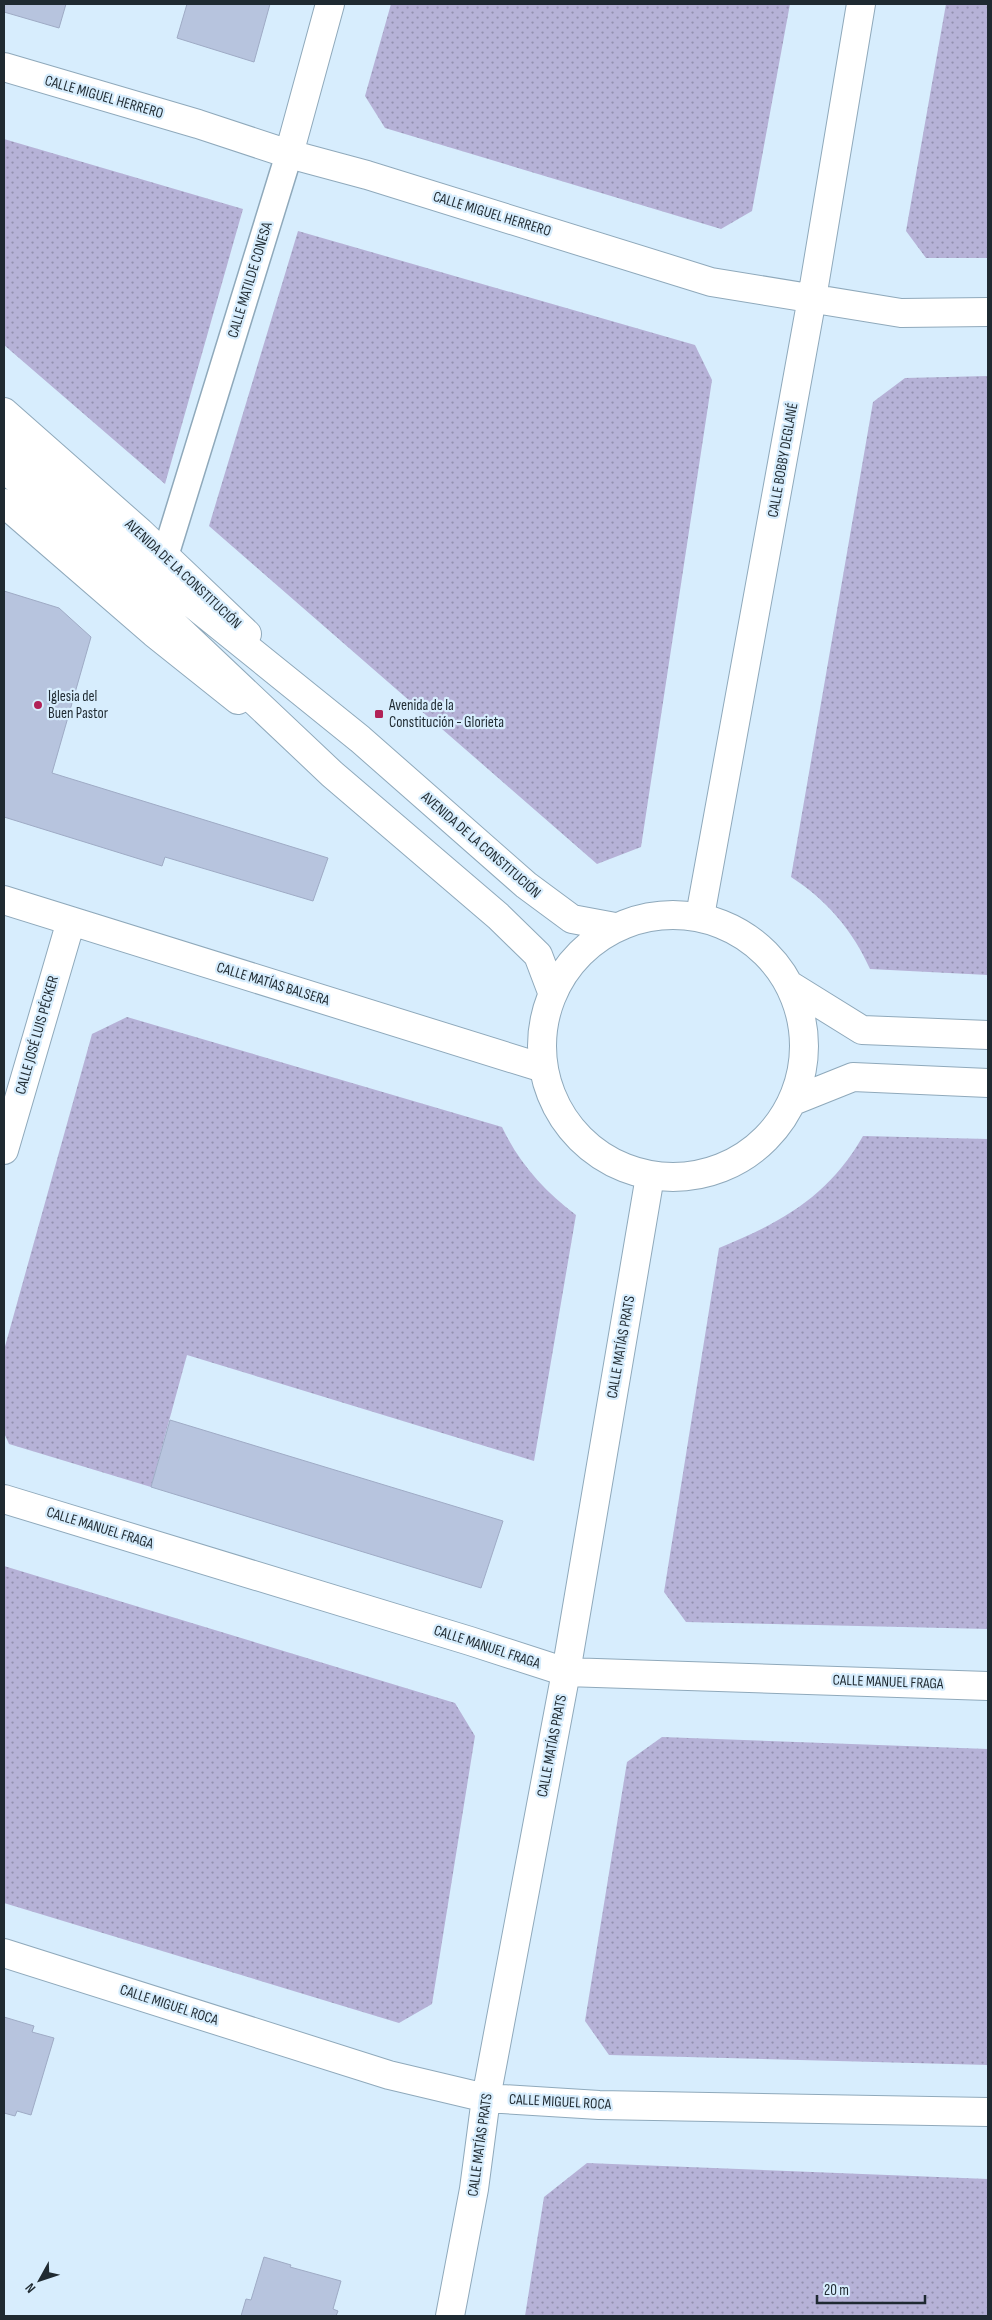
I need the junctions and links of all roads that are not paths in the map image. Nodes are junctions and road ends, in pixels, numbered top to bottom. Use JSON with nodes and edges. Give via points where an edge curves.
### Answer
{"nodes":[{"id":1,"x":330,"y":4,"type":"edge"},
{"id":2,"x":861,"y":4,"type":"edge"},
{"id":3,"x":4,"y":68,"type":"edge"},
{"id":4,"x":289,"y":154,"type":"junction"},
{"id":5,"x":812,"y":298,"type":"junction"},
{"id":6,"x":988,"y":312,"type":"edge"},
{"id":7,"x":4,"y":412,"type":"edge"},
{"id":8,"x":4,"y":439,"type":"edge"},
{"id":9,"x":4,"y":468,"type":"edge"},
{"id":10,"x":4,"y":503,"type":"edge"},
{"id":11,"x":164,"y":556,"type":"junction"},
{"id":12,"x":360,"y":739,"type":"junction"},
{"id":13,"x":332,"y":774,"type":"junction"},
{"id":14,"x":4,"y":900,"type":"edge"},
{"id":15,"x":700,"y":916,"type":"junction"},
{"id":16,"x":71,"y":921,"type":"junction"},
{"id":17,"x":615,"y":927,"type":"junction"},
{"id":18,"x":791,"y":986,"type":"junction"},
{"id":19,"x":552,"y":992,"type":"junction"},
{"id":20,"x":988,"y":1035,"type":"edge"},
{"id":21,"x":543,"y":1068,"type":"junction"},
{"id":22,"x":988,"y":1083,"type":"edge"},
{"id":23,"x":793,"y":1101,"type":"junction"},
{"id":24,"x":4,"y":1150,"type":"edge"},
{"id":25,"x":650,"y":1176,"type":"junction"},
{"id":26,"x":4,"y":1499,"type":"edge"},
{"id":27,"x":566,"y":1672,"type":"junction"},
{"id":28,"x":988,"y":1686,"type":"edge"},
{"id":29,"x":4,"y":1953,"type":"edge"},
{"id":30,"x":486,"y":2098,"type":"junction"},
{"id":31,"x":988,"y":2112,"type":"edge"},
{"id":32,"x":450,"y":2316,"type":"edge"}],
"edges":[{"from":1,"to":4,"type":"street","name":"CALLE MATILDE CONESA"},
{"from":2,"to":5,"type":"street","name":"CALLE BOBBY DEGLANÉ"},
{"from":3,"to":4,"type":"street","name":"CALLE MIGUEL HERRERO"},
{"from":4,"to":5,"type":"street","name":"CALLE MIGUEL HERRERO","via":[[367,175],[711,282]]},
{"from":4,"to":11,"type":"street","name":"CALLE MATILDE CONESA"},
{"from":5,"to":6,"type":"street","name":"CALLE MIGUEL HERRERO","via":[[901,313]]},
{"from":5,"to":15,"type":"street","name":"CALLE BOBBY DEGLANÉ"},
{"from":7,"to":11,"type":"street","name":"AVENIDA DE LA CONSTITUCIÓN"},
{"from":8,"to":12,"type":"street","name":"AVENIDA DE LA CONSTITUCIÓN","via":[[158,576]]},
{"from":9,"to":13,"type":"street"},
{"from":10,"to":13,"type":"street","via":[[154,633]]},
{"from":11,"to":12,"type":"street","name":"AVENIDA DE LA CONSTITUCIÓN"},
{"from":12,"to":17,"type":"street","name":"AVENIDA DE LA CONSTITUCIÓN","via":[[556,908],[572,919]]},
{"from":13,"to":19,"type":"street","via":[[498,916],[538,955]]},
{"from":14,"to":16,"type":"street","name":"CALLE MATÍAS BALSERA"},
{"from":15,"to":17,"type":"street","via":[[680,914],[634,919]]},
{"from":15,"to":18,"type":"street","via":[[757,944]]},
{"from":16,"to":21,"type":"street","name":"CALLE MATÍAS BALSERA"},
{"from":16,"to":24,"type":"street","name":"CALLE JOSÉ LUIS PÉCKER"},
{"from":17,"to":19,"type":"street","via":[[581,951]]},
{"from":18,"to":20,"type":"street","via":[[862,1030]]},
{"from":18,"to":23,"type":"street","via":[[805,1033],[804,1065]]},
{"from":19,"to":21,"type":"street","via":[[542,1034]]},
{"from":21,"to":25,"type":"street","via":[[569,1126],[602,1156]]},
{"from":22,"to":23,"type":"street","via":[[853,1077]]},
{"from":23,"to":25,"type":"street","via":[[767,1139],[738,1161],[689,1177]]},
{"from":25,"to":27,"type":"street","name":"CALLE MATÍAS PRATS"},
{"from":26,"to":27,"type":"street","name":"CALLE MANUEL FRAGA"},
{"from":27,"to":28,"type":"street","name":"CALLE MANUEL FRAGA"},
{"from":27,"to":30,"type":"street","name":"CALLE MATÍAS PRATS"},
{"from":29,"to":30,"type":"street","name":"CALLE MIGUEL ROCA","via":[[389,2075]]},
{"from":30,"to":31,"type":"street","name":"CALLE MIGUEL ROCA","via":[[600,2105]]},
{"from":30,"to":32,"type":"street","name":"CALLE MATÍAS PRATS","via":[[474,2189]]}]}
